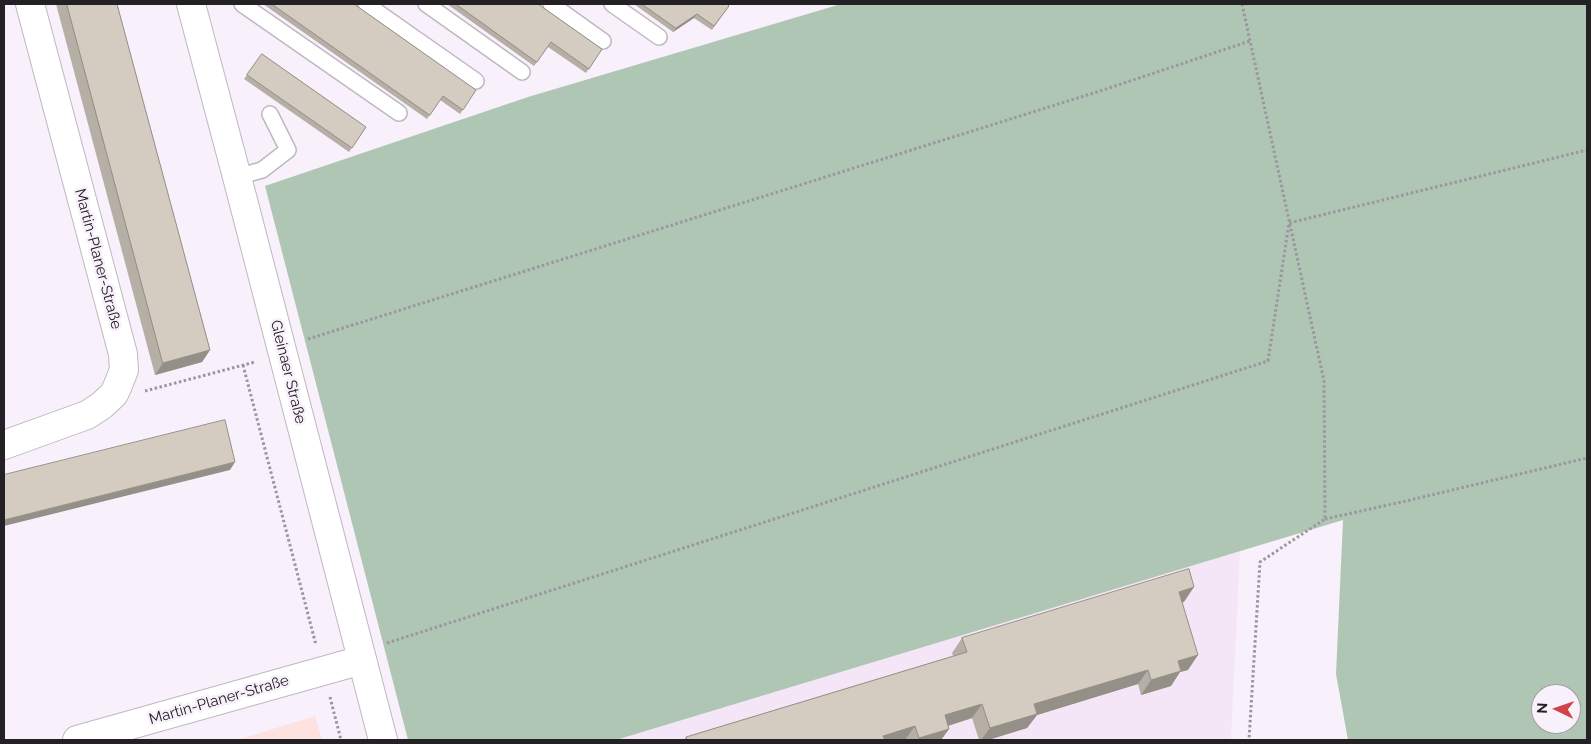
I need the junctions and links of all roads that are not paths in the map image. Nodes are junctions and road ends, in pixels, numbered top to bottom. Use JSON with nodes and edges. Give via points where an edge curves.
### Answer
{"nodes":[{"id":1,"x":30,"y":4,"type":"edge"},
{"id":2,"x":191,"y":4,"type":"edge"},
{"id":3,"x":242,"y":4,"type":"edge"},
{"id":4,"x":366,"y":4,"type":"edge"},
{"id":5,"x":426,"y":4,"type":"edge"},
{"id":6,"x":551,"y":4,"type":"edge"},
{"id":7,"x":612,"y":4,"type":"edge"},
{"id":8,"x":659,"y":37,"type":"dead end"},
{"id":9,"x":603,"y":41,"type":"dead end"},
{"id":10,"x":522,"y":72,"type":"dead end"},
{"id":11,"x":476,"y":81,"type":"dead end"},
{"id":12,"x":398,"y":113,"type":"dead end"},
{"id":13,"x":270,"y":114,"type":"dead end"},
{"id":14,"x":237,"y":177,"type":"junction"},
{"id":15,"x":4,"y":445,"type":"edge"},
{"id":16,"x":362,"y":660,"type":"junction"},
{"id":17,"x":77,"y":740,"type":"edge"},
{"id":18,"x":383,"y":740,"type":"edge"}],
"edges":[{"from":1,"to":15,"type":"street","name":"Martin-Planer-Straße","via":[[123,354],[124,370],[114,394],[87,415]]},
{"from":2,"to":14,"type":"street","name":"Gleinaer Straße"},
{"from":3,"to":12,"type":"lane"},
{"from":4,"to":11,"type":"lane"},
{"from":5,"to":10,"type":"lane"},
{"from":6,"to":9,"type":"lane"},
{"from":7,"to":8,"type":"lane"},
{"from":13,"to":14,"type":"lane","via":[[288,150],[262,170]]},
{"from":14,"to":16,"type":"street","name":"Gleinaer Straße"},
{"from":16,"to":17,"type":"street","name":"Martin-Planer-Straße"},
{"from":16,"to":18,"type":"street","name":"Gleinaer Straße"}]}
